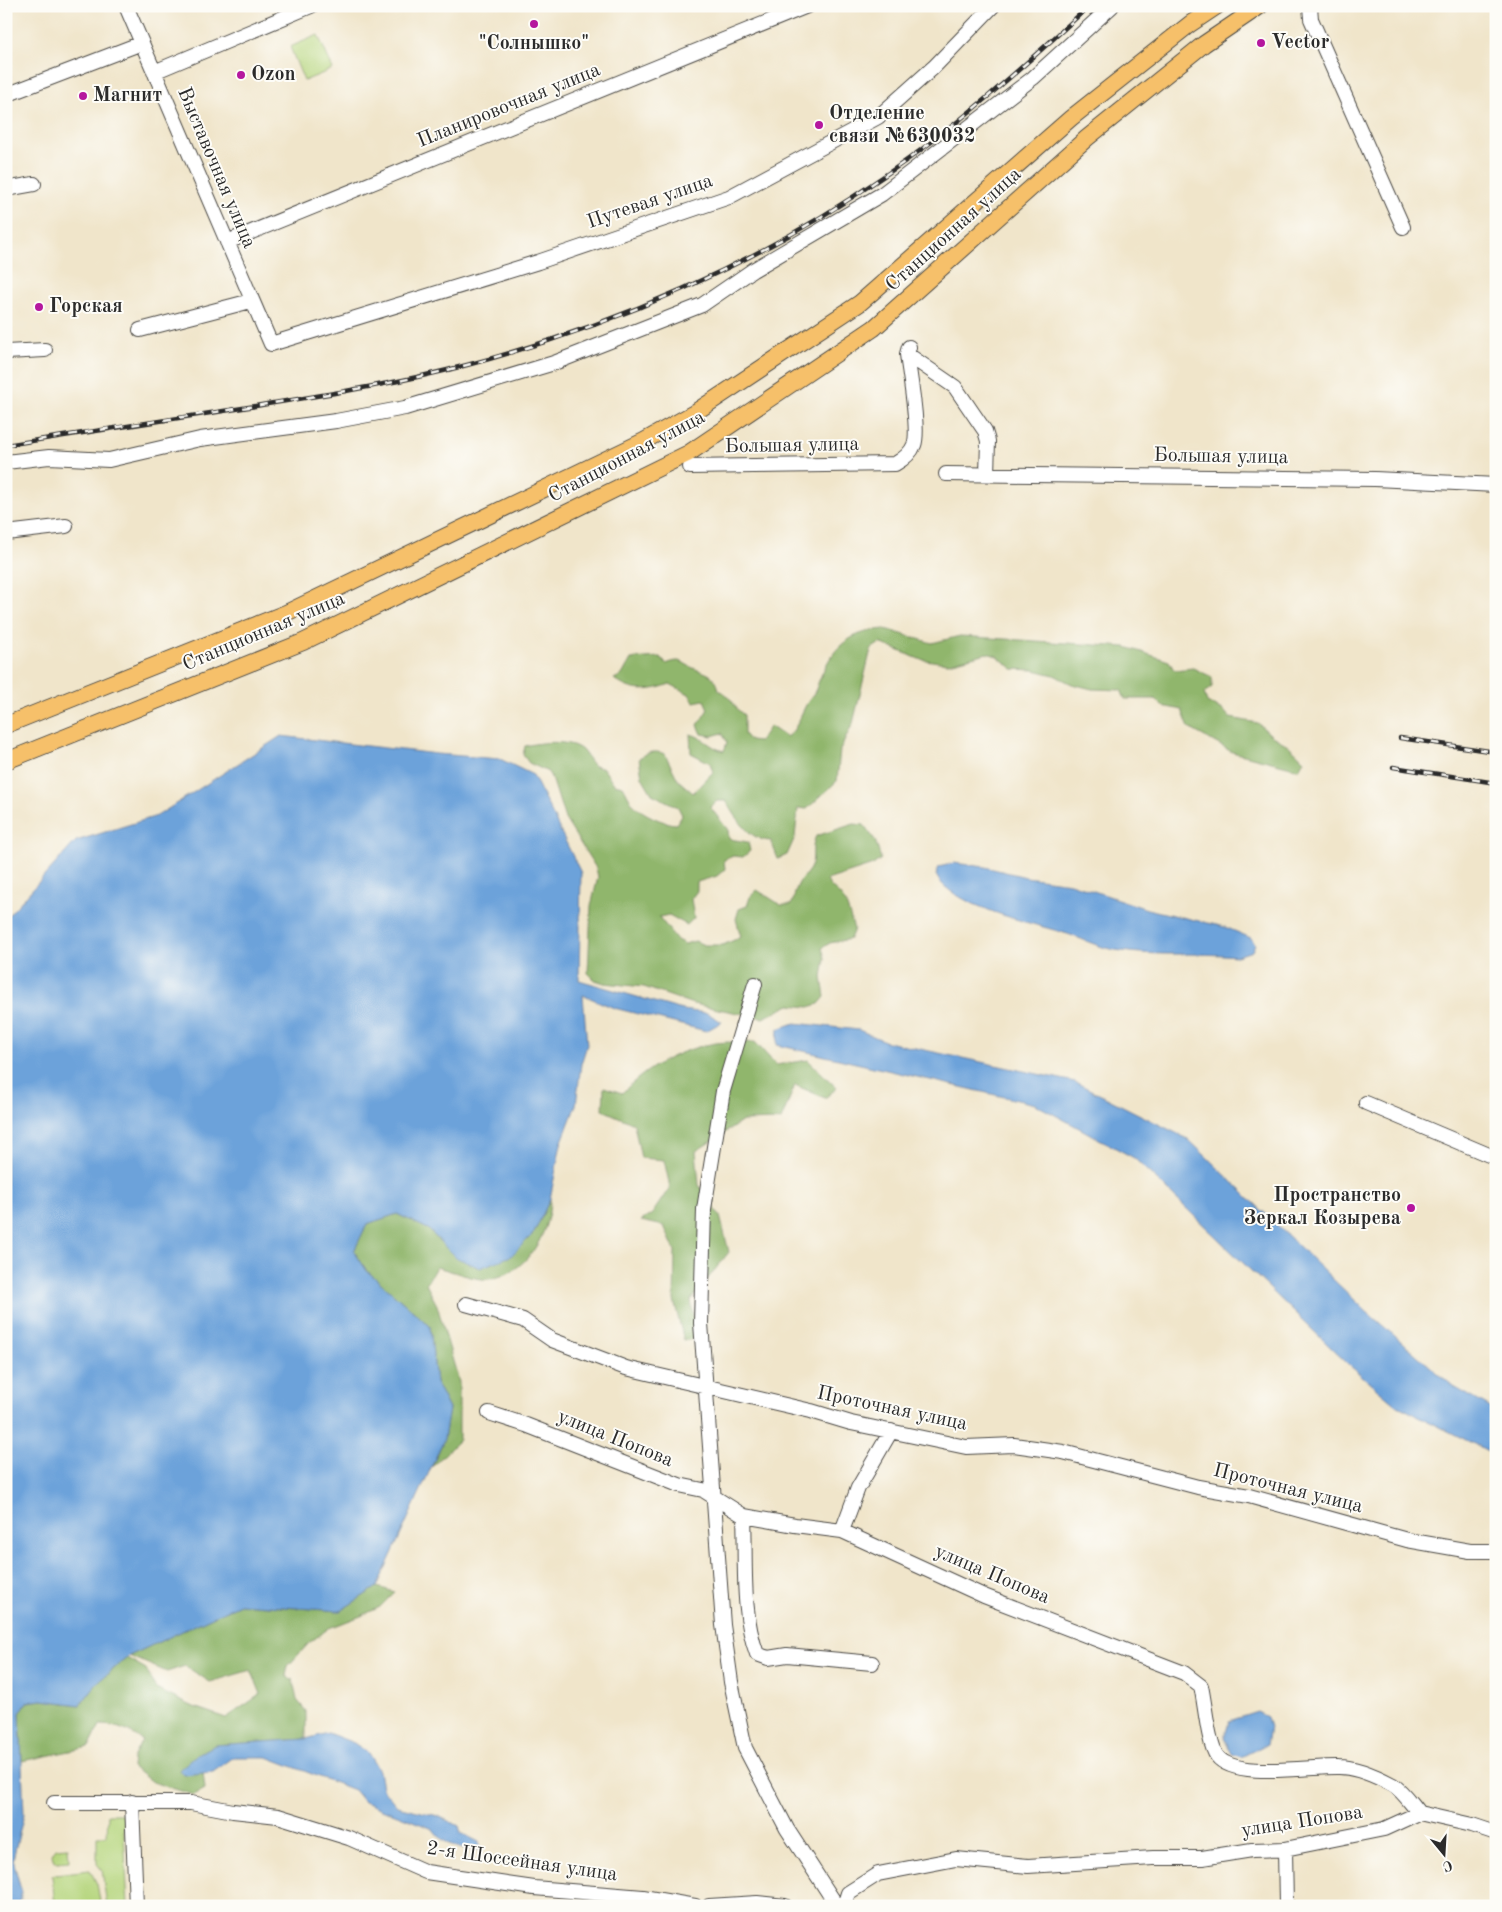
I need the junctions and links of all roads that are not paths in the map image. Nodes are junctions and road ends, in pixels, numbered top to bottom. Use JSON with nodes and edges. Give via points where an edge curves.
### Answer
{"nodes":[{"id":1,"x":126,"y":6,"type":"edge"},
{"id":2,"x":311,"y":6,"type":"edge"},
{"id":3,"x":807,"y":6,"type":"edge"},
{"id":4,"x":993,"y":6,"type":"edge"},
{"id":5,"x":1112,"y":6,"type":"edge"},
{"id":6,"x":1217,"y":6,"type":"edge"},
{"id":7,"x":1260,"y":6,"type":"edge"},
{"id":8,"x":1310,"y":6,"type":"edge"},
{"id":9,"x":142,"y":43,"type":"junction"},
{"id":10,"x":154,"y":72,"type":"junction"},
{"id":11,"x":6,"y":95,"type":"edge"},
{"id":12,"x":34,"y":184,"type":"dead end"},
{"id":13,"x":6,"y":189,"type":"edge"},
{"id":14,"x":1403,"y":228,"type":"dead end"},
{"id":15,"x":227,"y":242,"type":"junction"},
{"id":16,"x":251,"y":301,"type":"junction"},
{"id":17,"x":140,"y":330,"type":"dead end"},
{"id":18,"x":271,"y":344,"type":"joint"},
{"id":19,"x":45,"y":350,"type":"dead end"},
{"id":20,"x":6,"y":352,"type":"edge"},
{"id":21,"x":6,"y":462,"type":"edge"},
{"id":22,"x":690,"y":467,"type":"dead end"},
{"id":23,"x":946,"y":474,"type":"dead end"},
{"id":24,"x":987,"y":474,"type":"junction"},
{"id":25,"x":1496,"y":485,"type":"edge"},
{"id":26,"x":66,"y":526,"type":"dead end"},
{"id":27,"x":6,"y":533,"type":"edge"},
{"id":28,"x":6,"y":725,"type":"edge"},
{"id":29,"x":6,"y":761,"type":"edge"},
{"id":30,"x":755,"y":984,"type":"dead end"},
{"id":31,"x":1366,"y":1103,"type":"dead end"},
{"id":32,"x":1496,"y":1158,"type":"edge"},
{"id":33,"x":466,"y":1304,"type":"dead end"},
{"id":34,"x":705,"y":1387,"type":"junction"},
{"id":35,"x":490,"y":1413,"type":"dead end"},
{"id":36,"x":892,"y":1430,"type":"junction"},
{"id":37,"x":712,"y":1498,"type":"junction"},
{"id":38,"x":744,"y":1516,"type":"junction"},
{"id":39,"x":842,"y":1531,"type":"junction"},
{"id":40,"x":1496,"y":1551,"type":"edge"},
{"id":41,"x":872,"y":1664,"type":"dead end"},
{"id":42,"x":132,"y":1802,"type":"junction"},
{"id":43,"x":54,"y":1803,"type":"dead end"},
{"id":44,"x":1419,"y":1813,"type":"junction"},
{"id":45,"x":1496,"y":1833,"type":"edge"},
{"id":46,"x":1285,"y":1849,"type":"junction"},
{"id":47,"x":136,"y":1906,"type":"edge"},
{"id":48,"x":695,"y":1906,"type":"edge"},
{"id":49,"x":709,"y":1906,"type":"edge"},
{"id":50,"x":785,"y":1906,"type":"edge"},
{"id":51,"x":837,"y":1906,"type":"edge"},
{"id":52,"x":844,"y":1906,"type":"edge"},
{"id":53,"x":1286,"y":1906,"type":"edge"}],
"edges":[{"from":1,"to":9,"type":"street","name":"Выставочная улица"},
{"from":2,"to":10,"type":"street"},
{"from":3,"to":15,"type":"street","name":"Планировочная улица"},
{"from":4,"to":18,"type":"street","name":"Путевая улица","via":[[934,68],[878,117],[729,197],[538,262]]},
{"from":5,"to":21,"type":"street","via":[[1026,84],[882,194],[753,270],[702,305],[554,363],[405,408],[336,421],[200,439],[109,460],[49,457]]},
{"from":6,"to":28,"type":"main road","name":"Станционная улица","via":[[1071,118],[860,303],[694,413],[644,441],[286,612]]},
{"from":7,"to":29,"type":"main road","name":"Станционная улица","via":[[1204,44],[1087,138],[874,328],[689,453],[302,642]]},
{"from":8,"to":14,"type":"street","via":[[1311,19]]},
{"from":9,"to":10,"type":"street","name":"Выставочная улица"},
{"from":9,"to":11,"type":"street"},
{"from":10,"to":15,"type":"street","name":"Выставочная улица"},
{"from":12,"to":13,"type":"street"},
{"from":15,"to":16,"type":"street","name":"Выставочная улица"},
{"from":16,"to":17,"type":"street"},
{"from":16,"to":18,"type":"street","name":"Выставочная улица"},
{"from":19,"to":20,"type":"street"},
{"from":22,"to":24,"type":"street","name":"Большая улица","via":[[895,464],[903,460],[915,444],[908,351],[955,387],[985,431],[988,441]]},
{"from":23,"to":24,"type":"street","name":"Большая улица"},
{"from":24,"to":25,"type":"street","name":"Большая улица","via":[[1376,479]]},
{"from":26,"to":27,"type":"street"},
{"from":30,"to":34,"type":"street","via":[[723,1091],[704,1209],[701,1323]]},
{"from":31,"to":32,"type":"street"},
{"from":33,"to":34,"type":"street","name":"Проточная улица","via":[[523,1320],[552,1340],[626,1368]]},
{"from":34,"to":36,"type":"street","name":"Проточная улица","via":[[850,1423]]},
{"from":34,"to":37,"type":"street"},
{"from":35,"to":37,"type":"street","name":"улица Попова","via":[[679,1485],[703,1490]]},
{"from":36,"to":39,"type":"street","via":[[858,1488]]},
{"from":36,"to":40,"type":"street","name":"Проточная улица","via":[[966,1447],[1014,1445],[1063,1452],[1198,1487],[1249,1496],[1407,1540]]},
{"from":37,"to":38,"type":"street","name":"улица Попова","via":[[723,1500]]},
{"from":37,"to":51,"type":"street","via":[[723,1625],[745,1748],[787,1829]]},
{"from":38,"to":39,"type":"street","name":"улица Попова"},
{"from":38,"to":41,"type":"street","via":[[747,1590],[752,1640],[757,1654],[768,1658],[788,1655]]},
{"from":39,"to":44,"type":"street","name":"улица Попова","via":[[984,1596],[1184,1673],[1201,1686],[1211,1744],[1224,1764],[1238,1768],[1340,1766],[1395,1786]]},
{"from":42,"to":43,"type":"street","name":"2-я Шоссейная улица"},
{"from":42,"to":47,"type":"street"},
{"from":42,"to":48,"type":"street","name":"2-я Шоссейная улица","via":[[191,1803],[278,1816],[348,1838],[426,1872]]},
{"from":44,"to":45,"type":"street"},
{"from":44,"to":46,"type":"street","name":"улица Попова","via":[[1384,1829]]},
{"from":46,"to":52,"type":"street","name":"улица Попова","via":[[1252,1850],[1202,1858],[1067,1865],[1028,1866],[956,1860],[878,1874],[848,1893]]},
{"from":46,"to":53,"type":"street"},
{"from":49,"to":50,"type":"street","via":[[757,1903]]}]}
